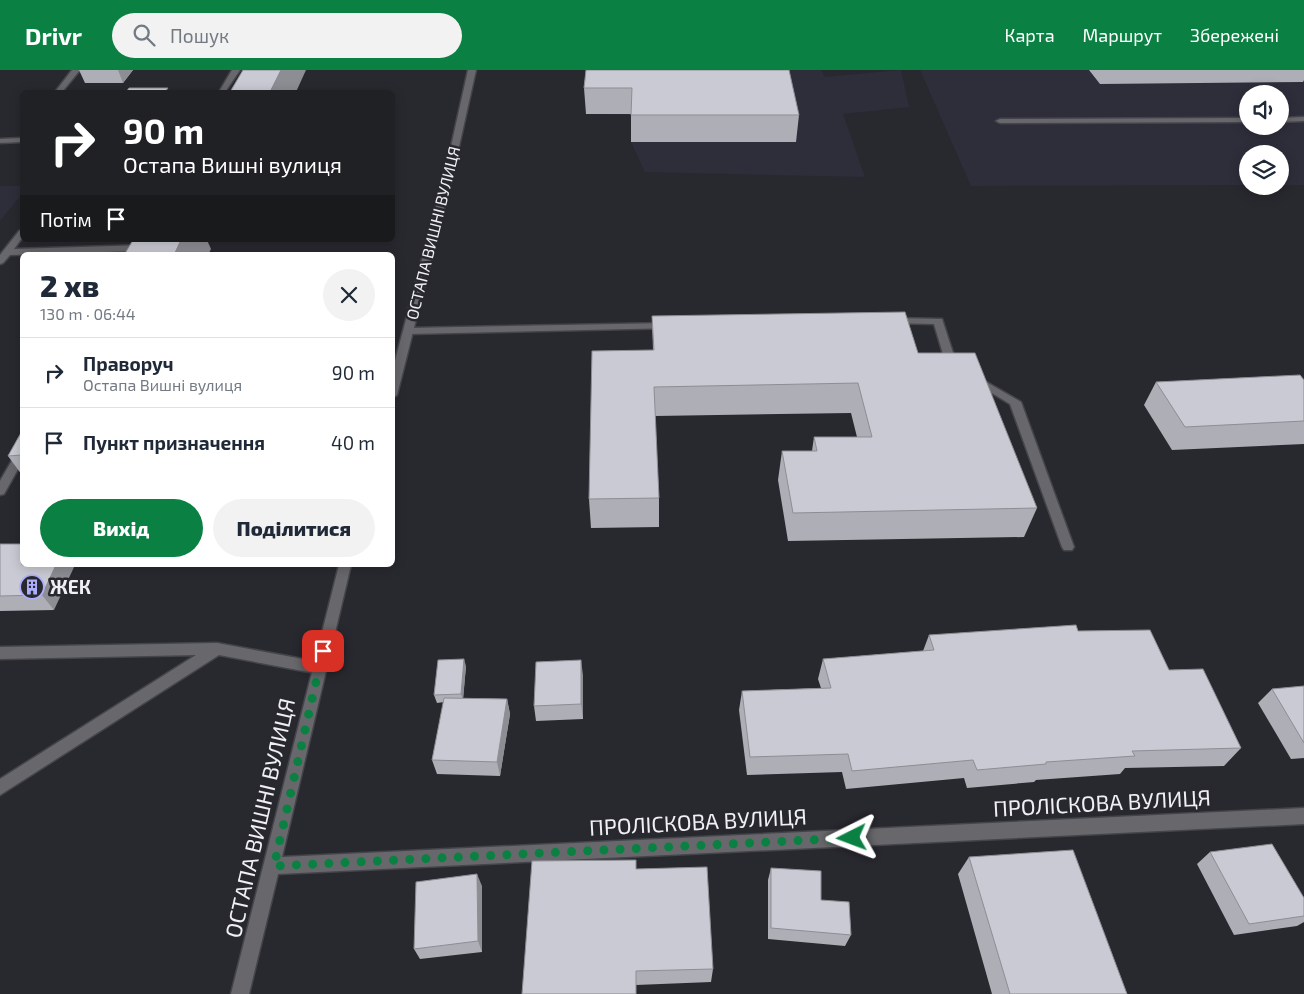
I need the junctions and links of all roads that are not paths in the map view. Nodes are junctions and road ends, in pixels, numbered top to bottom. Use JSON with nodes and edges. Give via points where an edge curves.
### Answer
{"nodes":[{"id":1,"x":76,"y":70,"type":"edge"},
{"id":2,"x":236,"y":70,"type":"edge"},
{"id":3,"x":472,"y":70,"type":"edge"},
{"id":4,"x":60,"y":90,"type":"edge"},
{"id":5,"x":223,"y":90,"type":"edge"},
{"id":6,"x":1304,"y":119,"type":"edge"},
{"id":7,"x":1239,"y":120,"type":"edge"},
{"id":8,"x":1289,"y":120,"type":"edge"},
{"id":9,"x":1000,"y":121,"type":"dead end"},
{"id":10,"x":20,"y":140,"type":"edge"},
{"id":11,"x":0,"y":141,"type":"edge"},
{"id":12,"x":20,"y":235,"type":"edge"},
{"id":13,"x":7,"y":252,"type":"junction"},
{"id":14,"x":142,"y":252,"type":"edge"},
{"id":15,"x":0,"y":261,"type":"edge"},
{"id":16,"x":880,"y":322,"type":"edge"},
{"id":17,"x":684,"y":325,"type":"edge"},
{"id":18,"x":408,"y":331,"type":"junction"},
{"id":19,"x":395,"y":383,"type":"edge"},
{"id":20,"x":20,"y":456,"type":"edge"},
{"id":21,"x":0,"y":491,"type":"edge"},
{"id":22,"x":1068,"y":547,"type":"dead end"},
{"id":23,"x":344,"y":567,"type":"edge"},
{"id":24,"x":217,"y":649,"type":"junction"},
{"id":25,"x":0,"y":654,"type":"edge"},
{"id":26,"x":319,"y":668,"type":"junction"},
{"id":27,"x":0,"y":788,"type":"edge"},
{"id":28,"x":1304,"y":816,"type":"edge"},
{"id":29,"x":274,"y":866,"type":"junction"},
{"id":30,"x":240,"y":994,"type":"edge"}],
"edges":[{"from":1,"to":4,"type":"street"},
{"from":2,"to":5,"type":"street"},
{"from":3,"to":18,"type":"street","name":"ОСТАПА ВИШНІ ВУЛИЦЯ"},
{"from":6,"to":8,"type":"street"},
{"from":7,"to":9,"type":"street"},
{"from":10,"to":11,"type":"street"},
{"from":12,"to":13,"type":"street"},
{"from":13,"to":14,"type":"street","via":[[145,248]]},
{"from":13,"to":15,"type":"street"},
{"from":16,"to":22,"type":"street","via":[[938,321],[952,364],[1016,402]]},
{"from":17,"to":18,"type":"street"},
{"from":18,"to":19,"type":"street","name":"ОСТАПА ВИШНІ ВУЛИЦЯ"},
{"from":20,"to":21,"type":"street"},
{"from":23,"to":26,"type":"street","name":"ОСТАПА ВИШНІ ВУЛИЦЯ"},
{"from":24,"to":25,"type":"street"},
{"from":24,"to":26,"type":"street"},
{"from":24,"to":27,"type":"street"},
{"from":26,"to":29,"type":"street","name":"ОСТАПА ВИШНІ ВУЛИЦЯ"},
{"from":28,"to":29,"type":"street","name":"ПРОЛІСКОВА ВУЛИЦЯ"},
{"from":29,"to":30,"type":"street","name":"ОСТАПА ВИШНІ ВУЛИЦЯ"}]}
